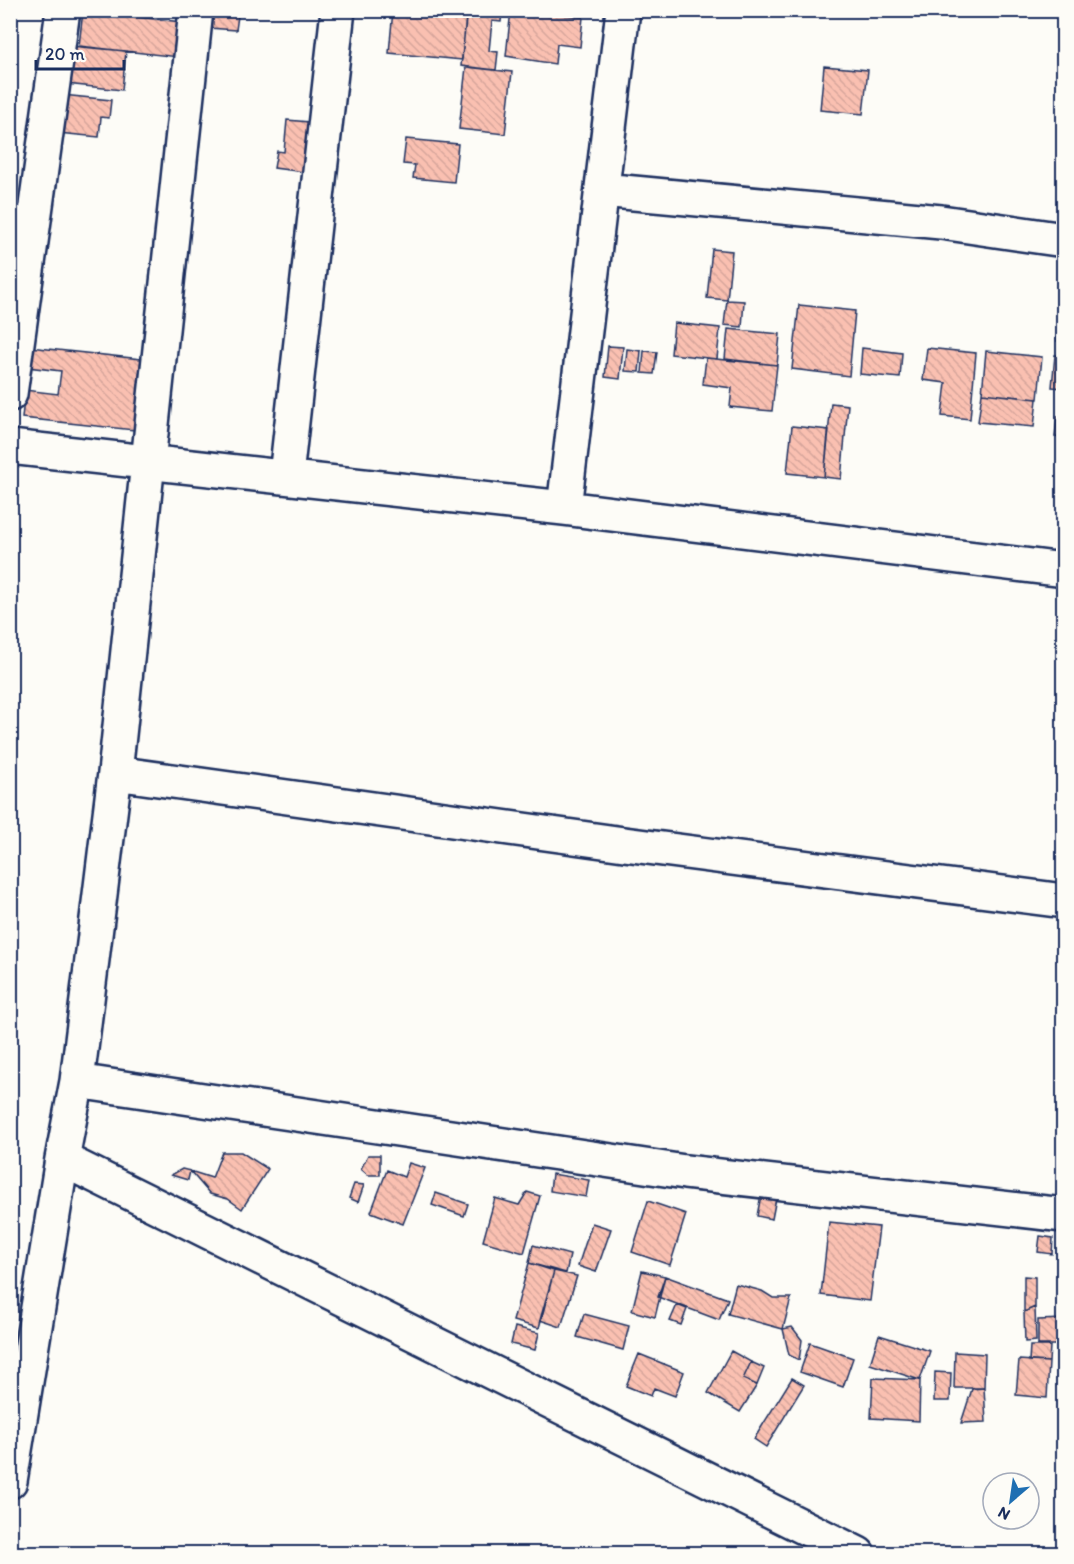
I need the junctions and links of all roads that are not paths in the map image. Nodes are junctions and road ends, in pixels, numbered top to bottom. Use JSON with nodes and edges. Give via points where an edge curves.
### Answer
{"nodes":[{"id":1,"x":63,"y":10,"type":"edge"},
{"id":2,"x":196,"y":10,"type":"edge"},
{"id":3,"x":338,"y":10,"type":"edge"},
{"id":4,"x":623,"y":10,"type":"edge"},
{"id":5,"x":602,"y":190,"type":"junction"},
{"id":6,"x":1064,"y":240,"type":"edge"},
{"id":7,"x":10,"y":394,"type":"edge"},
{"id":8,"x":10,"y":447,"type":"edge"},
{"id":9,"x":146,"y":464,"type":"junction"},
{"id":10,"x":286,"y":476,"type":"junction"},
{"id":11,"x":564,"y":508,"type":"junction"},
{"id":12,"x":1064,"y":570,"type":"edge"},
{"id":13,"x":115,"y":773,"type":"junction"},
{"id":14,"x":1064,"y":901,"type":"edge"},
{"id":15,"x":77,"y":1081,"type":"junction"},
{"id":16,"x":62,"y":1159,"type":"junction"},
{"id":17,"x":1064,"y":1215,"type":"edge"},
{"id":18,"x":10,"y":1481,"type":"edge"},
{"id":19,"x":858,"y":1554,"type":"edge"}],
"edges":[{"from":1,"to":7,"type":"street"},
{"from":2,"to":9,"type":"street"},
{"from":3,"to":10,"type":"street"},
{"from":4,"to":5,"type":"street"},
{"from":5,"to":6,"type":"street","via":[[941,222]]},
{"from":5,"to":11,"type":"street"},
{"from":8,"to":9,"type":"street"},
{"from":9,"to":10,"type":"street"},
{"from":9,"to":13,"type":"street"},
{"from":10,"to":11,"type":"street"},
{"from":11,"to":12,"type":"street"},
{"from":13,"to":14,"type":"street"},
{"from":13,"to":15,"type":"street"},
{"from":15,"to":16,"type":"street"},
{"from":15,"to":17,"type":"street","via":[[685,1172]]},
{"from":16,"to":18,"type":"street"},
{"from":16,"to":19,"type":"street"}]}
